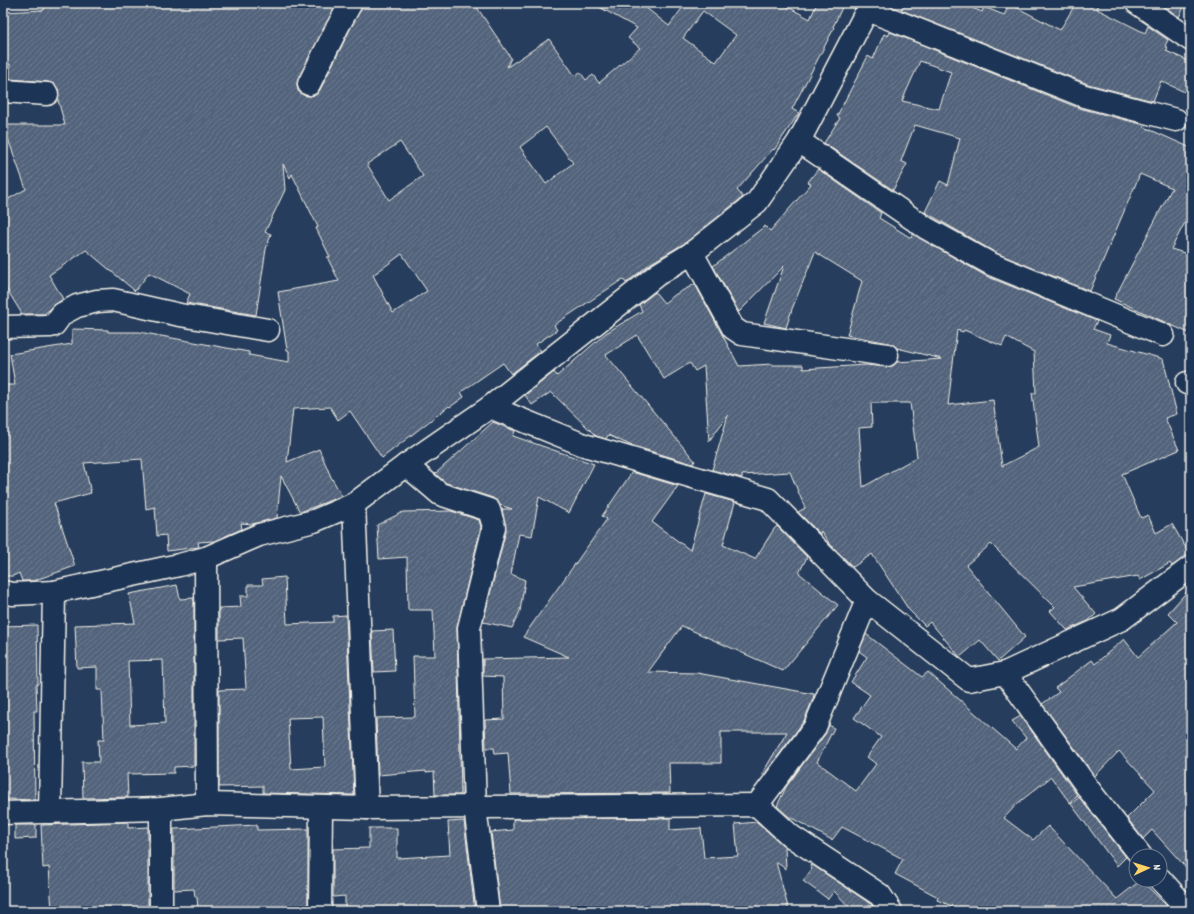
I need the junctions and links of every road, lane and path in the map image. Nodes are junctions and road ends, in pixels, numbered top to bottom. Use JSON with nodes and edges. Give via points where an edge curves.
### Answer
{"nodes":[{"id":1,"x":351,"y":3,"type":"edge"},
{"id":2,"x":1137,"y":3,"type":"edge"},
{"id":3,"x":869,"y":6,"type":"edge"},
{"id":4,"x":1191,"y":40,"type":"edge"},
{"id":5,"x":309,"y":84,"type":"dead end"},
{"id":6,"x":3,"y":91,"type":"edge"},
{"id":7,"x":47,"y":94,"type":"dead end"},
{"id":8,"x":1176,"y":120,"type":"dead end"},
{"id":9,"x":800,"y":141,"type":"junction"},
{"id":10,"x":692,"y":253,"type":"junction"},
{"id":11,"x":3,"y":327,"type":"edge"},
{"id":12,"x":268,"y":330,"type":"dead end"},
{"id":13,"x":1163,"y":336,"type":"dead end"},
{"id":14,"x":887,"y":355,"type":"dead end"},
{"id":15,"x":490,"y":407,"type":"junction"},
{"id":16,"x":406,"y":465,"type":"junction"},
{"id":17,"x":354,"y":504,"type":"junction"},
{"id":18,"x":206,"y":558,"type":"junction"},
{"id":19,"x":1191,"y":567,"type":"edge"},
{"id":20,"x":3,"y":592,"type":"edge"},
{"id":21,"x":54,"y":592,"type":"junction"},
{"id":22,"x":867,"y":600,"type":"junction"},
{"id":23,"x":1005,"y":673,"type":"junction"},
{"id":24,"x":207,"y":804,"type":"junction"},
{"id":25,"x":757,"y":805,"type":"junction"},
{"id":26,"x":321,"y":807,"type":"junction"},
{"id":27,"x":475,"y":807,"type":"junction"},
{"id":28,"x":367,"y":808,"type":"junction"},
{"id":29,"x":161,"y":809,"type":"junction"},
{"id":30,"x":50,"y":812,"type":"junction"},
{"id":31,"x":3,"y":813,"type":"edge"},
{"id":32,"x":1135,"y":848,"type":"edge"},
{"id":33,"x":1168,"y":888,"type":"edge"},
{"id":34,"x":161,"y":911,"type":"edge"},
{"id":35,"x":320,"y":911,"type":"edge"},
{"id":36,"x":488,"y":911,"type":"edge"},
{"id":37,"x":891,"y":911,"type":"edge"},
{"id":38,"x":1189,"y":911,"type":"edge"}],
"edges":[{"from":1,"to":5,"type":"street"},
{"from":2,"to":4,"type":"street"},
{"from":3,"to":8,"type":"street","via":[[1084,96]]},
{"from":3,"to":9,"type":"street"},
{"from":6,"to":7,"type":"street"},
{"from":9,"to":10,"type":"street","via":[[757,202]]},
{"from":9,"to":13,"type":"street","via":[[926,228],[991,264]]},
{"from":10,"to":14,"type":"street","via":[[733,328],[742,334]]},
{"from":10,"to":15,"type":"street","via":[[658,274]]},
{"from":11,"to":12,"type":"street","via":[[50,326],[54,325],[62,314],[77,306],[113,300]]},
{"from":15,"to":16,"type":"street"},
{"from":15,"to":22,"type":"street","via":[[584,445],[768,499]]},
{"from":16,"to":17,"type":"street"},
{"from":16,"to":27,"type":"street","via":[[440,494],[489,510],[494,528],[469,628]]},
{"from":17,"to":18,"type":"street","via":[[314,521],[259,535]]},
{"from":17,"to":28,"type":"street"},
{"from":18,"to":21,"type":"street"},
{"from":18,"to":24,"type":"street"},
{"from":19,"to":23,"type":"street","via":[[1122,619]]},
{"from":20,"to":21,"type":"street"},
{"from":21,"to":30,"type":"street"},
{"from":22,"to":23,"type":"street","via":[[969,680]]},
{"from":22,"to":25,"type":"street","via":[[815,727]]},
{"from":23,"to":32,"type":"street"},
{"from":24,"to":26,"type":"street"},
{"from":24,"to":29,"type":"street"},
{"from":25,"to":27,"type":"street"},
{"from":25,"to":37,"type":"street","via":[[791,836],[880,895]]},
{"from":26,"to":28,"type":"street"},
{"from":26,"to":35,"type":"street"},
{"from":27,"to":28,"type":"street"},
{"from":27,"to":36,"type":"street"},
{"from":29,"to":30,"type":"street"},
{"from":29,"to":34,"type":"street"},
{"from":30,"to":31,"type":"street"},
{"from":33,"to":38,"type":"street"}]}
